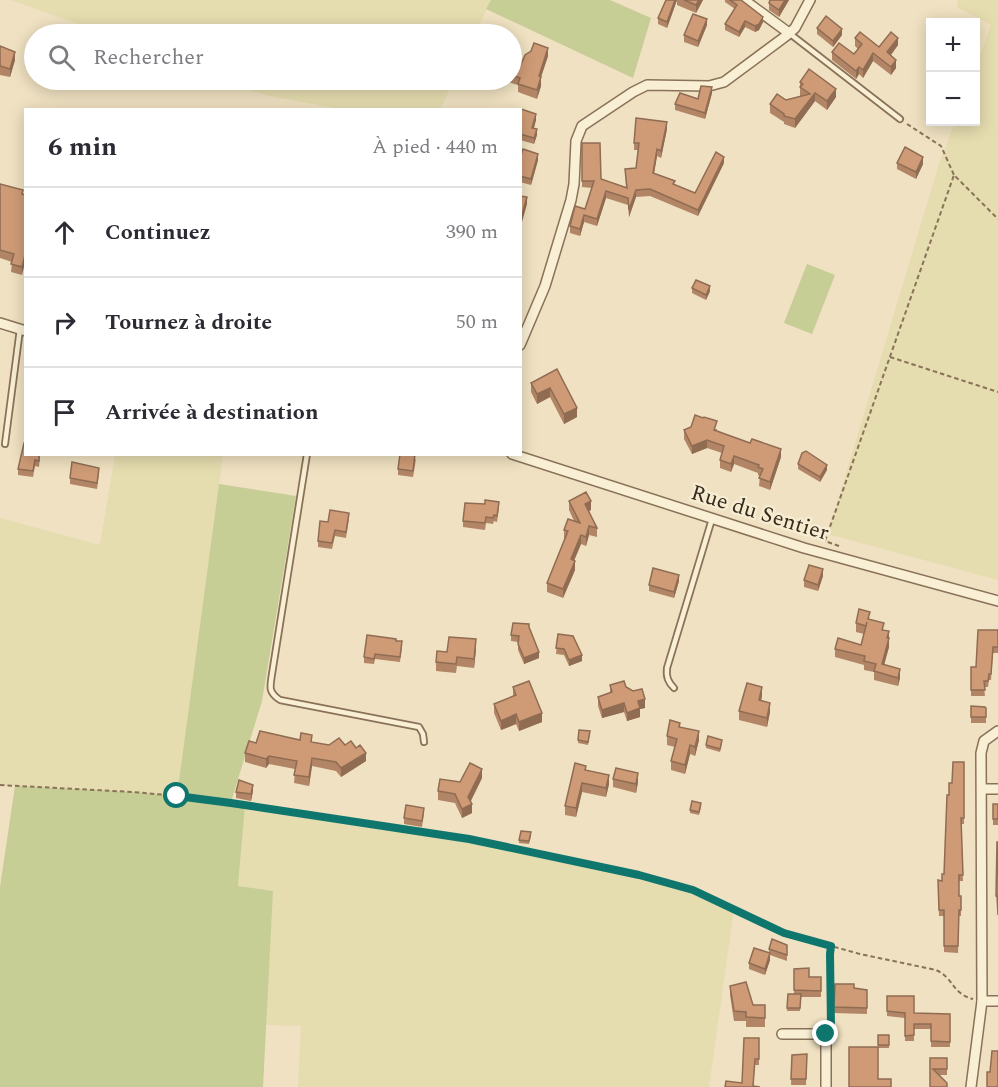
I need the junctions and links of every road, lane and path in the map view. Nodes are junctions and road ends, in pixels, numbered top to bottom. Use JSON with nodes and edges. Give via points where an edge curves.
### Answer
{"nodes":[{"id":1,"x":744,"y":0,"type":"edge"},
{"id":2,"x":810,"y":0,"type":"edge"},
{"id":3,"x":789,"y":33,"type":"junction"},
{"id":4,"x":900,"y":119,"type":"joint"},
{"id":5,"x":954,"y":175,"type":"junction"},
{"id":6,"x":998,"y":219,"type":"edge"},
{"id":7,"x":0,"y":323,"type":"edge"},
{"id":8,"x":23,"y":330,"type":"edge"},
{"id":9,"x":522,"y":340,"type":"edge"},
{"id":10,"x":890,"y":357,"type":"junction"},
{"id":11,"x":998,"y":392,"type":"edge"},
{"id":12,"x":5,"y":444,"type":"dead end"},
{"id":13,"x":308,"y":456,"type":"edge"},
{"id":14,"x":518,"y":456,"type":"edge"},
{"id":15,"x":712,"y":519,"type":"junction"},
{"id":16,"x":847,"y":548,"type":"dead end"},
{"id":17,"x":998,"y":601,"type":"edge"},
{"id":18,"x":674,"y":688,"type":"dead end"},
{"id":19,"x":998,"y":731,"type":"edge"},
{"id":20,"x":424,"y":742,"type":"dead end"},
{"id":21,"x":0,"y":785,"type":"edge"},
{"id":22,"x":982,"y":789,"type":"junction"},
{"id":23,"x":998,"y":789,"type":"edge"},
{"id":24,"x":831,"y":946,"type":"junction"},
{"id":25,"x":982,"y":1001,"type":"junction"},
{"id":26,"x":998,"y":1001,"type":"edge"},
{"id":27,"x":782,"y":1034,"type":"dead end"},
{"id":28,"x":826,"y":1034,"type":"junction"},
{"id":29,"x":826,"y":1087,"type":"edge"},
{"id":30,"x":971,"y":1087,"type":"edge"}],
"edges":[{"from":1,"to":3,"type":"street"},
{"from":2,"to":3,"type":"street"},
{"from":3,"to":4,"type":"lane"},
{"from":3,"to":9,"type":"street","via":[[724,82],[709,86],[647,85],[582,126],[574,154],[571,200],[545,286]]},
{"from":4,"to":5,"type":"path","via":[[941,146]]},
{"from":5,"to":6,"type":"path"},
{"from":5,"to":10,"type":"path"},
{"from":7,"to":8,"type":"street"},
{"from":8,"to":12,"type":"lane"},
{"from":10,"to":11,"type":"path"},
{"from":10,"to":16,"type":"path","via":[[825,541]]},
{"from":13,"to":20,"type":"lane","via":[[271,681],[273,696],[418,727]]},
{"from":14,"to":15,"type":"street","name":"Rue du Sentier"},
{"from":15,"to":17,"type":"street","name":"Rue du Sentier"},
{"from":15,"to":18,"type":"lane","via":[[667,668],[668,682]]},
{"from":19,"to":22,"type":"street","via":[[982,746]]},
{"from":21,"to":24,"type":"path","via":[[177,796],[469,839],[693,890],[784,933]]},
{"from":22,"to":23,"type":"street"},
{"from":22,"to":25,"type":"street"},
{"from":24,"to":25,"type":"path","via":[[936,970],[945,975],[958,993]]},
{"from":24,"to":28,"type":"path","via":[[831,1027]]},
{"from":25,"to":26,"type":"street"},
{"from":25,"to":30,"type":"street"},
{"from":27,"to":28,"type":"street"},
{"from":28,"to":29,"type":"street"}]}
